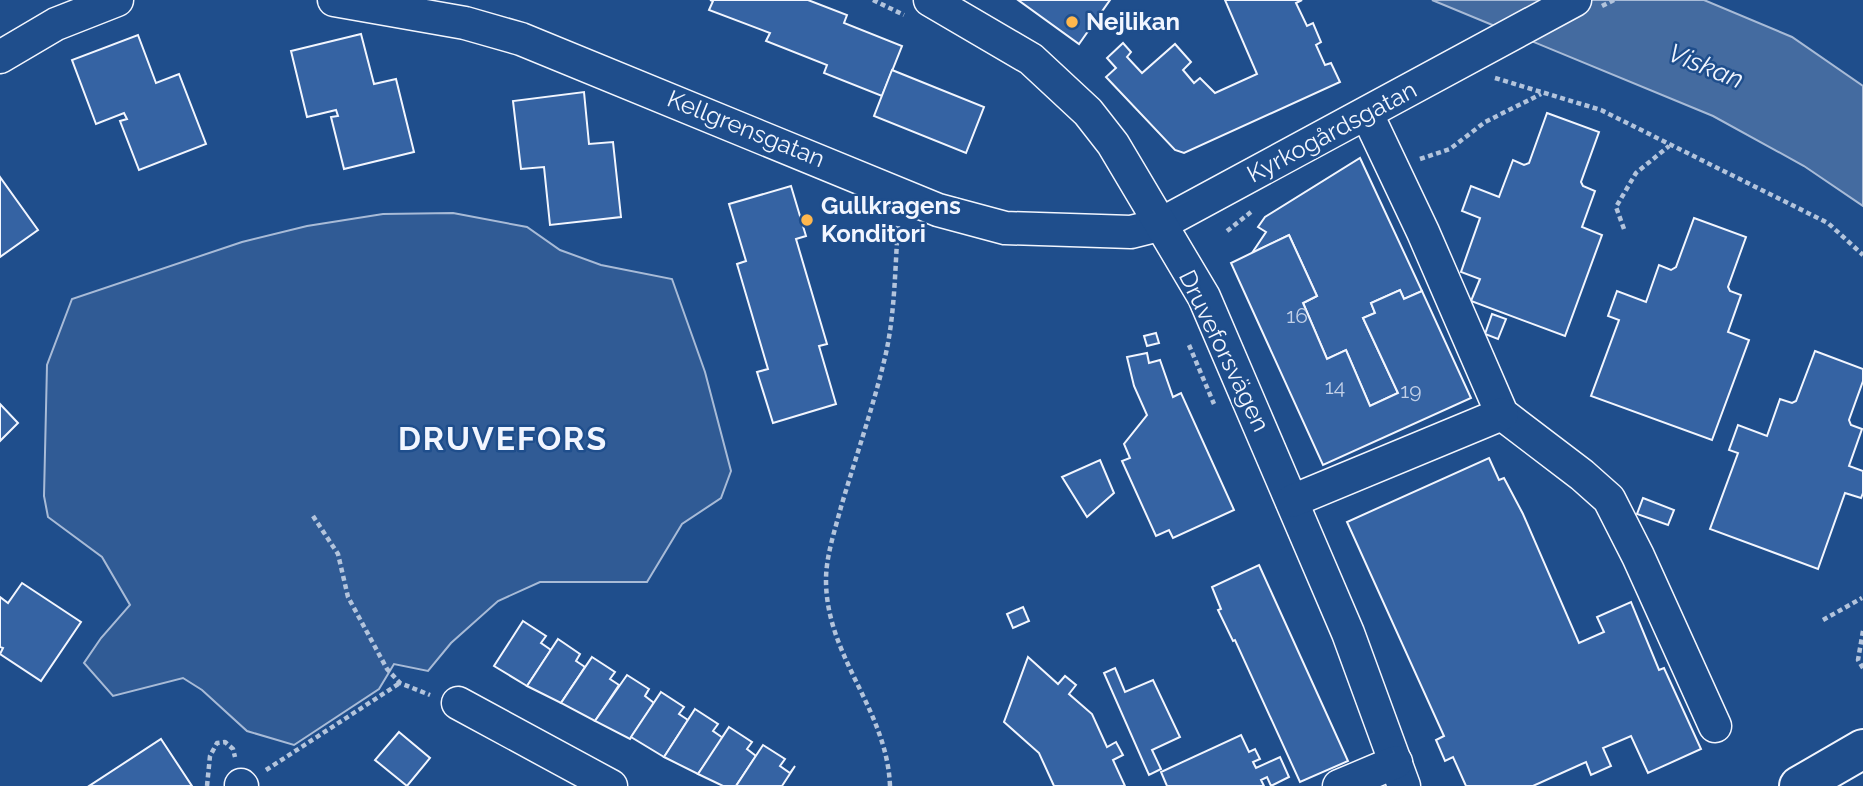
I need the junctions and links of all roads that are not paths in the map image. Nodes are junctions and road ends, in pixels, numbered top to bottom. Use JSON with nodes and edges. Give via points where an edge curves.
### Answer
{"nodes":[{"id":1,"x":117,"y":0,"type":"edge"},
{"id":2,"x":334,"y":0,"type":"edge"},
{"id":3,"x":1575,"y":0,"type":"edge"},
{"id":4,"x":920,"y":9,"type":"edge"},
{"id":5,"x":0,"y":57,"type":"edge"},
{"id":6,"x":1367,"y":114,"type":"junction"},
{"id":7,"x":1159,"y":225,"type":"junction"},
{"id":8,"x":1502,"y":414,"type":"junction"},
{"id":9,"x":1292,"y":501,"type":"junction"},
{"id":10,"x":458,"y":703,"type":"road end"},
{"id":11,"x":1715,"y":726,"type":"dead end"},
{"id":12,"x":1863,"y":749,"type":"edge"},
{"id":13,"x":1400,"y":774,"type":"edge"},
{"id":14,"x":1811,"y":779,"type":"edge"},
{"id":15,"x":611,"y":786,"type":"edge"},
{"id":16,"x":1339,"y":786,"type":"edge"}],
"edges":[{"from":1,"to":5,"type":"street","via":[[56,24]]},
{"from":2,"to":7,"type":"street","name":"Kellgrensgatan","via":[[465,23],[520,39],[938,210],[1005,228],[1131,232]]},
{"from":3,"to":6,"type":"street","name":"Kyrkogårdsgatan"},
{"from":4,"to":7,"type":"street","name":"Druveforsvägen","via":[[1031,59],[1059,84],[1113,144]]},
{"from":6,"to":7,"type":"street","name":"Kyrkogårdsgatan"},
{"from":6,"to":8,"type":"street"},
{"from":7,"to":9,"type":"street","name":"Druveforsvägen","via":[[1204,297]]},
{"from":8,"to":9,"type":"street"},
{"from":8,"to":11,"type":"street","via":[[1609,499]]},
{"from":9,"to":13,"type":"street","name":"Druveforsvägen","via":[[1348,633]]},
{"from":10,"to":15,"type":"street"},
{"from":12,"to":14,"type":"highway"},
{"from":13,"to":16,"type":"street"}]}
